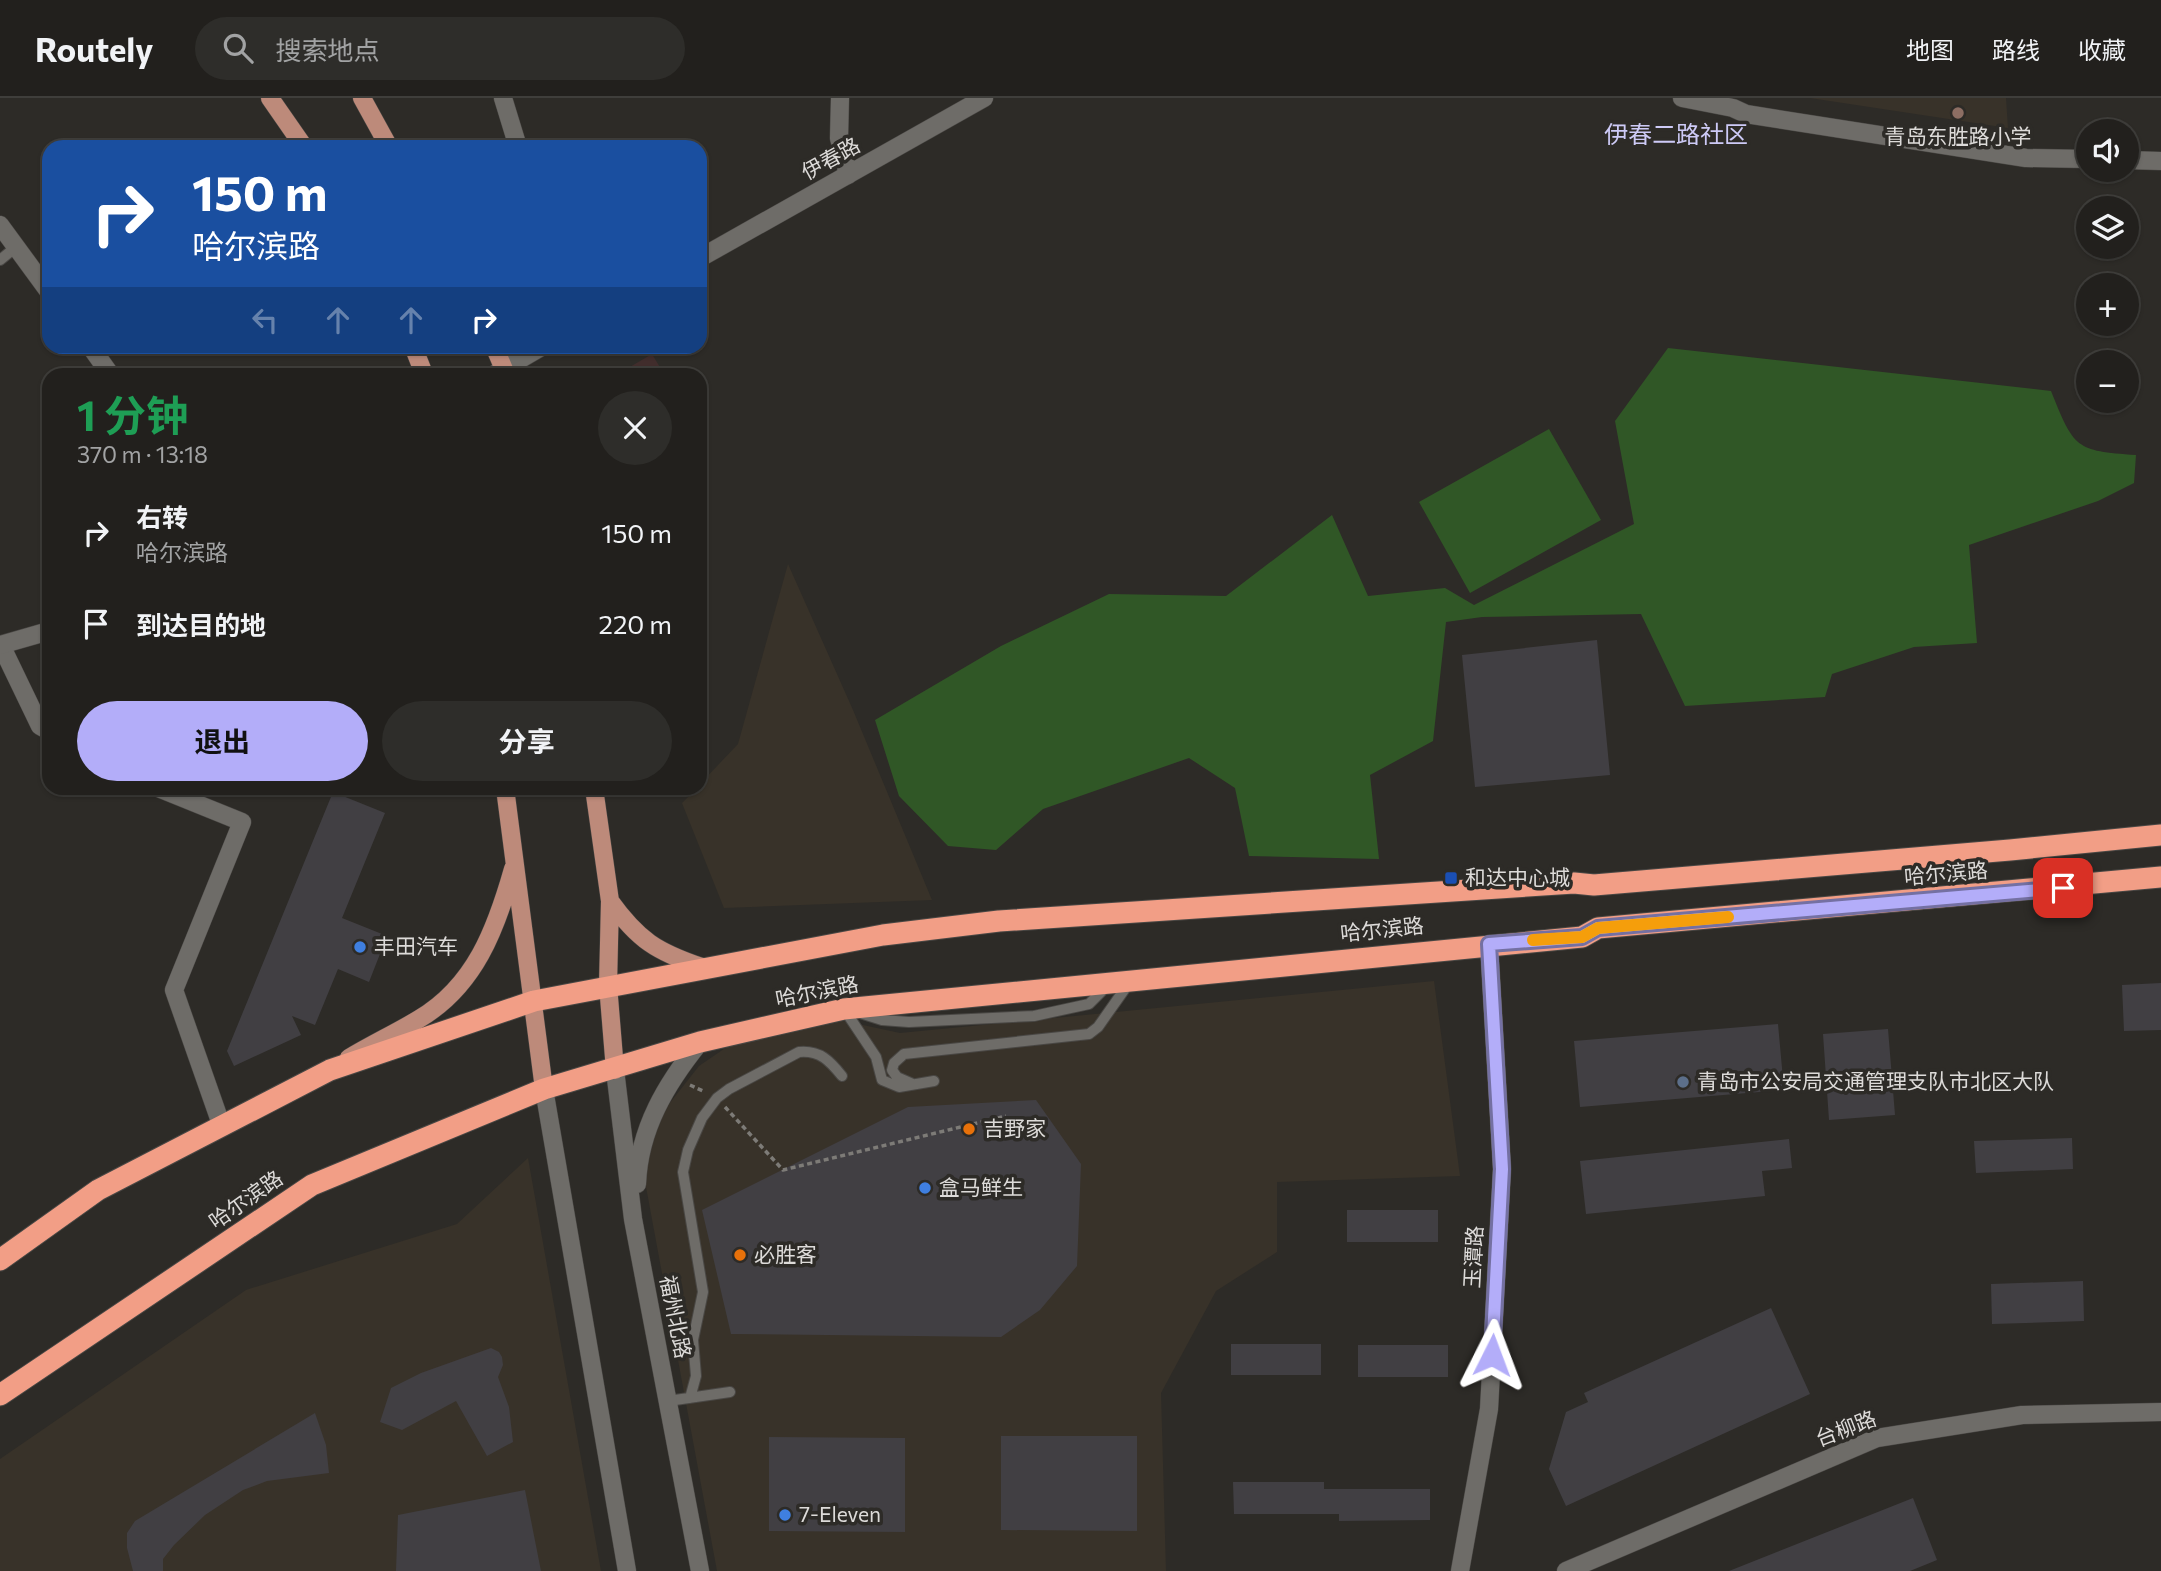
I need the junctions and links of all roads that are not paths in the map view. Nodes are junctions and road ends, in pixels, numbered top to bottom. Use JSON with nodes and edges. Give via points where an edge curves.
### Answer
{"nodes":[{"id":1,"x":270,"y":98,"type":"edge"},
{"id":2,"x":362,"y":98,"type":"edge"},
{"id":3,"x":503,"y":98,"type":"edge"},
{"id":4,"x":841,"y":98,"type":"edge"},
{"id":5,"x":984,"y":98,"type":"edge"},
{"id":6,"x":1682,"y":98,"type":"edge"},
{"id":7,"x":1730,"y":103,"type":"edge"},
{"id":8,"x":299,"y":140,"type":"edge"},
{"id":9,"x":385,"y":140,"type":"edge"},
{"id":10,"x":517,"y":140,"type":"edge"},
{"id":11,"x":2076,"y":159,"type":"edge"},
{"id":12,"x":2139,"y":160,"type":"edge"},
{"id":13,"x":2161,"y":161,"type":"edge"},
{"id":14,"x":848,"y":175,"type":"junction"},
{"id":15,"x":0,"y":225,"type":"edge"},
{"id":16,"x":16,"y":247,"type":"junction"},
{"id":17,"x":707,"y":254,"type":"edge"},
{"id":18,"x":0,"y":260,"type":"edge"},
{"id":19,"x":42,"y":282,"type":"edge"},
{"id":20,"x":531,"y":354,"type":"edge"},
{"id":21,"x":510,"y":368,"type":"edge"},
{"id":22,"x":42,"y":633,"type":"edge"},
{"id":23,"x":0,"y":645,"type":"edge"},
{"id":24,"x":42,"y":727,"type":"edge"},
{"id":25,"x":175,"y":795,"type":"edge"},
{"id":26,"x":506,"y":795,"type":"edge"},
{"id":27,"x":595,"y":795,"type":"edge"},
{"id":28,"x":2161,"y":835,"type":"edge"},
{"id":29,"x":514,"y":863,"type":"junction"},
{"id":30,"x":2161,"y":877,"type":"edge"},
{"id":31,"x":610,"y":901,"type":"junction"},
{"id":32,"x":1489,"y":944,"type":"junction"},
{"id":33,"x":702,"y":967,"type":"junction"},
{"id":34,"x":1122,"y":980,"type":"junction"},
{"id":35,"x":608,"y":985,"type":"junction"},
{"id":36,"x":534,"y":1001,"type":"junction"},
{"id":37,"x":844,"y":1009,"type":"junction"},
{"id":38,"x":699,"y":1042,"type":"junction"},
{"id":39,"x":330,"y":1070,"type":"junction"},
{"id":40,"x":615,"y":1070,"type":"junction"},
{"id":41,"x":842,"y":1076,"type":"dead end"},
{"id":42,"x":934,"y":1081,"type":"dead end"},
{"id":43,"x":913,"y":1084,"type":"junction"},
{"id":44,"x":544,"y":1089,"type":"junction"},
{"id":45,"x":221,"y":1124,"type":"junction"},
{"id":46,"x":634,"y":1219,"type":"junction"},
{"id":47,"x":0,"y":1260,"type":"edge"},
{"id":48,"x":730,"y":1392,"type":"dead end"},
{"id":49,"x":0,"y":1395,"type":"edge"},
{"id":50,"x":690,"y":1398,"type":"junction"},
{"id":51,"x":668,"y":1401,"type":"junction"},
{"id":52,"x":2161,"y":1412,"type":"edge"},
{"id":53,"x":627,"y":1571,"type":"edge"},
{"id":54,"x":700,"y":1571,"type":"edge"},
{"id":55,"x":1460,"y":1571,"type":"edge"},
{"id":56,"x":1566,"y":1571,"type":"edge"}],
"edges":[{"from":1,"to":8,"type":"main road"},
{"from":2,"to":9,"type":"main road"},
{"from":3,"to":10,"type":"street"},
{"from":4,"to":14,"type":"street","via":[[839,138]]},
{"from":5,"to":14,"type":"street","name":"伊春路"},
{"from":6,"to":7,"type":"street"},
{"from":7,"to":11,"type":"street","via":[[1746,114],[2026,158]]},
{"from":12,"to":13,"type":"street"},
{"from":14,"to":17,"type":"street","name":"伊春路"},
{"from":15,"to":16,"type":"street"},
{"from":16,"to":18,"type":"lane"},
{"from":16,"to":19,"type":"street"},
{"from":20,"to":21,"type":"street"},
{"from":22,"to":23,"type":"street"},
{"from":23,"to":24,"type":"street"},
{"from":25,"to":45,"type":"street","via":[[242,822],[174,990]]},
{"from":26,"to":29,"type":"main road"},
{"from":27,"to":31,"type":"main road"},
{"from":28,"to":33,"type":"highway","name":"哈尔滨路","via":[[1594,885],[999,922],[883,935]]},
{"from":29,"to":36,"type":"main road"},
{"from":29,"to":39,"type":"main road","via":[[499,918],[466,979],[421,1018]]},
{"from":30,"to":32,"type":"highway","name":"哈尔滨路","via":[[1598,928],[1582,937]]},
{"from":31,"to":33,"type":"main road","via":[[631,930],[668,955]]},
{"from":31,"to":35,"type":"main road"},
{"from":32,"to":34,"type":"highway","name":"哈尔滨路"},
{"from":32,"to":55,"type":"street","name":"玉潭路","via":[[1502,1169],[1489,1409]]},
{"from":33,"to":35,"type":"highway","name":"哈尔滨路"},
{"from":34,"to":37,"type":"highway","name":"哈尔滨路"},
{"from":34,"to":43,"type":"lane","via":[[1098,1027],[1089,1034],[904,1054],[892,1070]]},
{"from":35,"to":36,"type":"highway","name":"哈尔滨路"},
{"from":35,"to":40,"type":"main road"},
{"from":36,"to":39,"type":"highway"},
{"from":36,"to":44,"type":"main road"},
{"from":37,"to":38,"type":"highway","name":"哈尔滨路"},
{"from":37,"to":43,"type":"lane","via":[[876,1057],[882,1080],[890,1086]]},
{"from":38,"to":40,"type":"highway","name":"哈尔滨路"},
{"from":38,"to":46,"type":"street","via":[[672,1077],[649,1122],[638,1160]]},
{"from":39,"to":45,"type":"highway"},
{"from":40,"to":44,"type":"highway","name":"哈尔滨路"},
{"from":40,"to":46,"type":"street","name":"福州北路"},
{"from":41,"to":50,"type":"lane","via":[[824,1056],[799,1052],[729,1089],[702,1118],[683,1172],[703,1292],[693,1340],[696,1376]]},
{"from":42,"to":43,"type":"lane"},
{"from":44,"to":49,"type":"highway","name":"哈尔滨路","via":[[312,1185]]},
{"from":44,"to":53,"type":"street"},
{"from":45,"to":47,"type":"highway","via":[[98,1190]]},
{"from":46,"to":51,"type":"street","name":"福州北路"},
{"from":48,"to":50,"type":"lane"},
{"from":50,"to":51,"type":"lane"},
{"from":51,"to":54,"type":"street","name":"福州北路"},
{"from":52,"to":56,"type":"street","name":"台柳路","via":[[2022,1415],[1877,1438]]}]}
